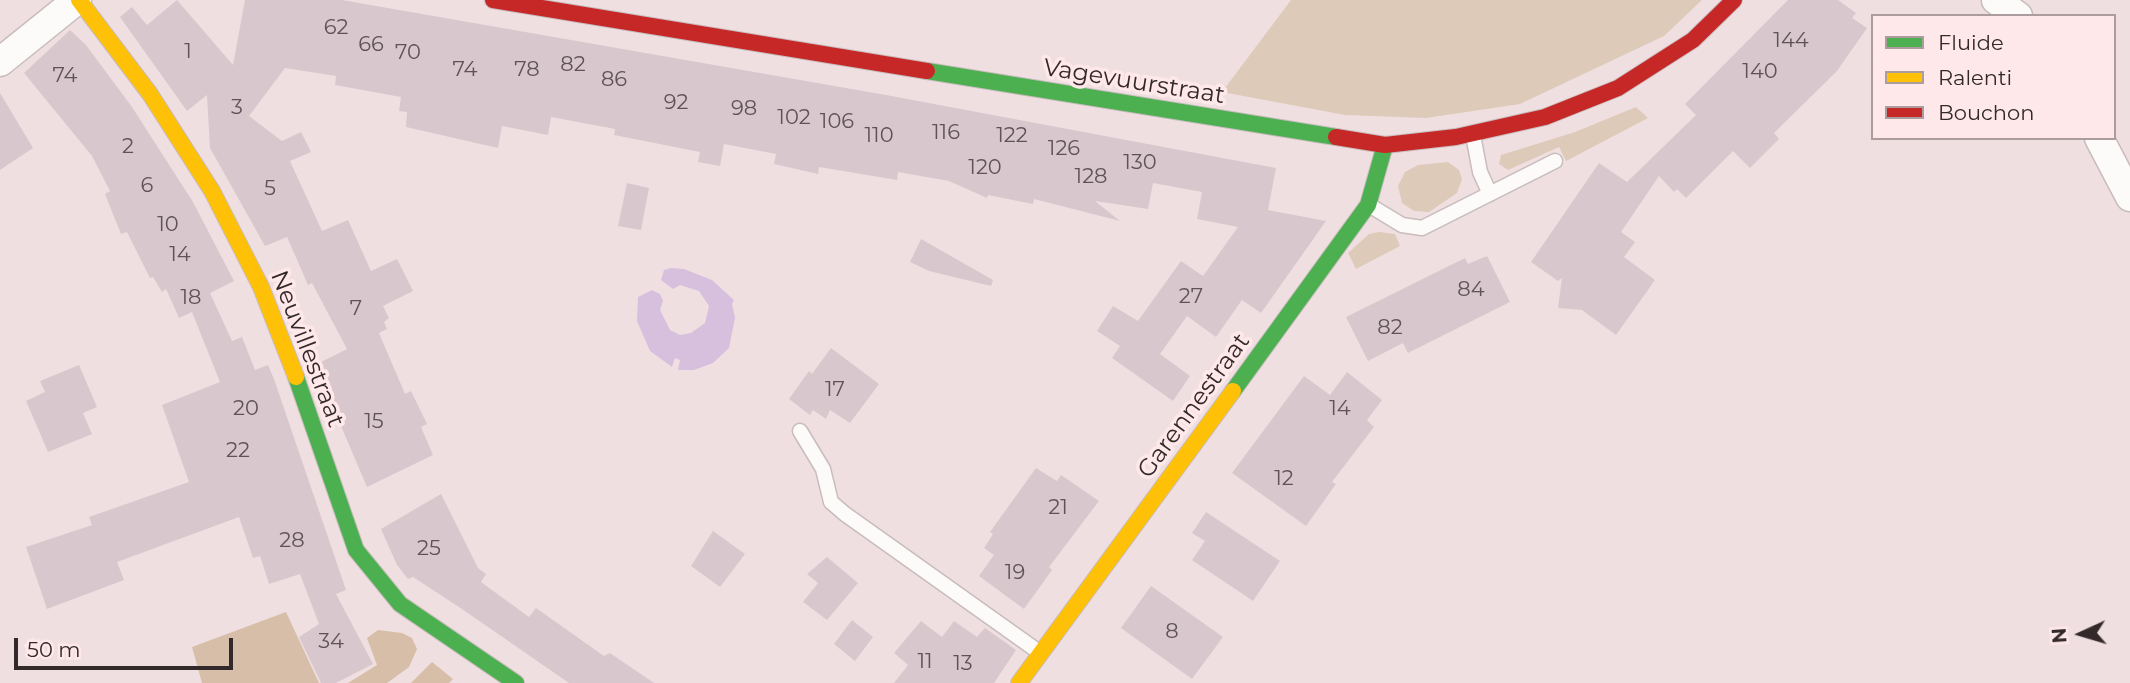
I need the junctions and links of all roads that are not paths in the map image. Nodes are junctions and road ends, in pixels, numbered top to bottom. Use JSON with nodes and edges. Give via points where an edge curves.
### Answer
{"nodes":[{"id":1,"x":78,"y":0,"type":"edge"},
{"id":2,"x":493,"y":0,"type":"edge"},
{"id":3,"x":1734,"y":0,"type":"edge"},
{"id":4,"x":1996,"y":0,"type":"edge"},
{"id":5,"x":2015,"y":14,"type":"edge"},
{"id":6,"x":0,"y":62,"type":"edge"},
{"id":7,"x":1472,"y":133,"type":"junction"},
{"id":8,"x":2100,"y":140,"type":"edge"},
{"id":9,"x":1385,"y":145,"type":"junction"},
{"id":10,"x":1555,"y":161,"type":"dead end"},
{"id":11,"x":1490,"y":194,"type":"junction"},
{"id":12,"x":2130,"y":197,"type":"edge"},
{"id":13,"x":1368,"y":205,"type":"junction"},
{"id":14,"x":800,"y":431,"type":"dead end"},
{"id":15,"x":1041,"y":653,"type":"junction"},
{"id":16,"x":516,"y":683,"type":"edge"},
{"id":17,"x":1019,"y":683,"type":"edge"}],
"edges":[{"from":1,"to":6,"type":"street"},
{"from":1,"to":16,"type":"street","name":"Neuvillestraat","via":[[150,94],[219,203],[261,287],[356,550],[400,604]]},
{"from":2,"to":9,"type":"street","name":"Vagevuurstraat"},
{"from":3,"to":7,"type":"street","name":"Vagevuurstraat","via":[[1693,40],[1618,88],[1545,117]]},
{"from":4,"to":5,"type":"street"},
{"from":7,"to":9,"type":"street","name":"Vagevuurstraat"},
{"from":7,"to":11,"type":"lane"},
{"from":8,"to":12,"type":"street"},
{"from":9,"to":13,"type":"street","name":"Garennestraat"},
{"from":10,"to":11,"type":"lane"},
{"from":11,"to":13,"type":"lane","via":[[1422,228],[1402,225]]},
{"from":13,"to":15,"type":"street","name":"Garennestraat"},
{"from":14,"to":15,"type":"lane","via":[[823,469],[831,502]]},
{"from":15,"to":17,"type":"street","name":"Garennestraat"}]}
